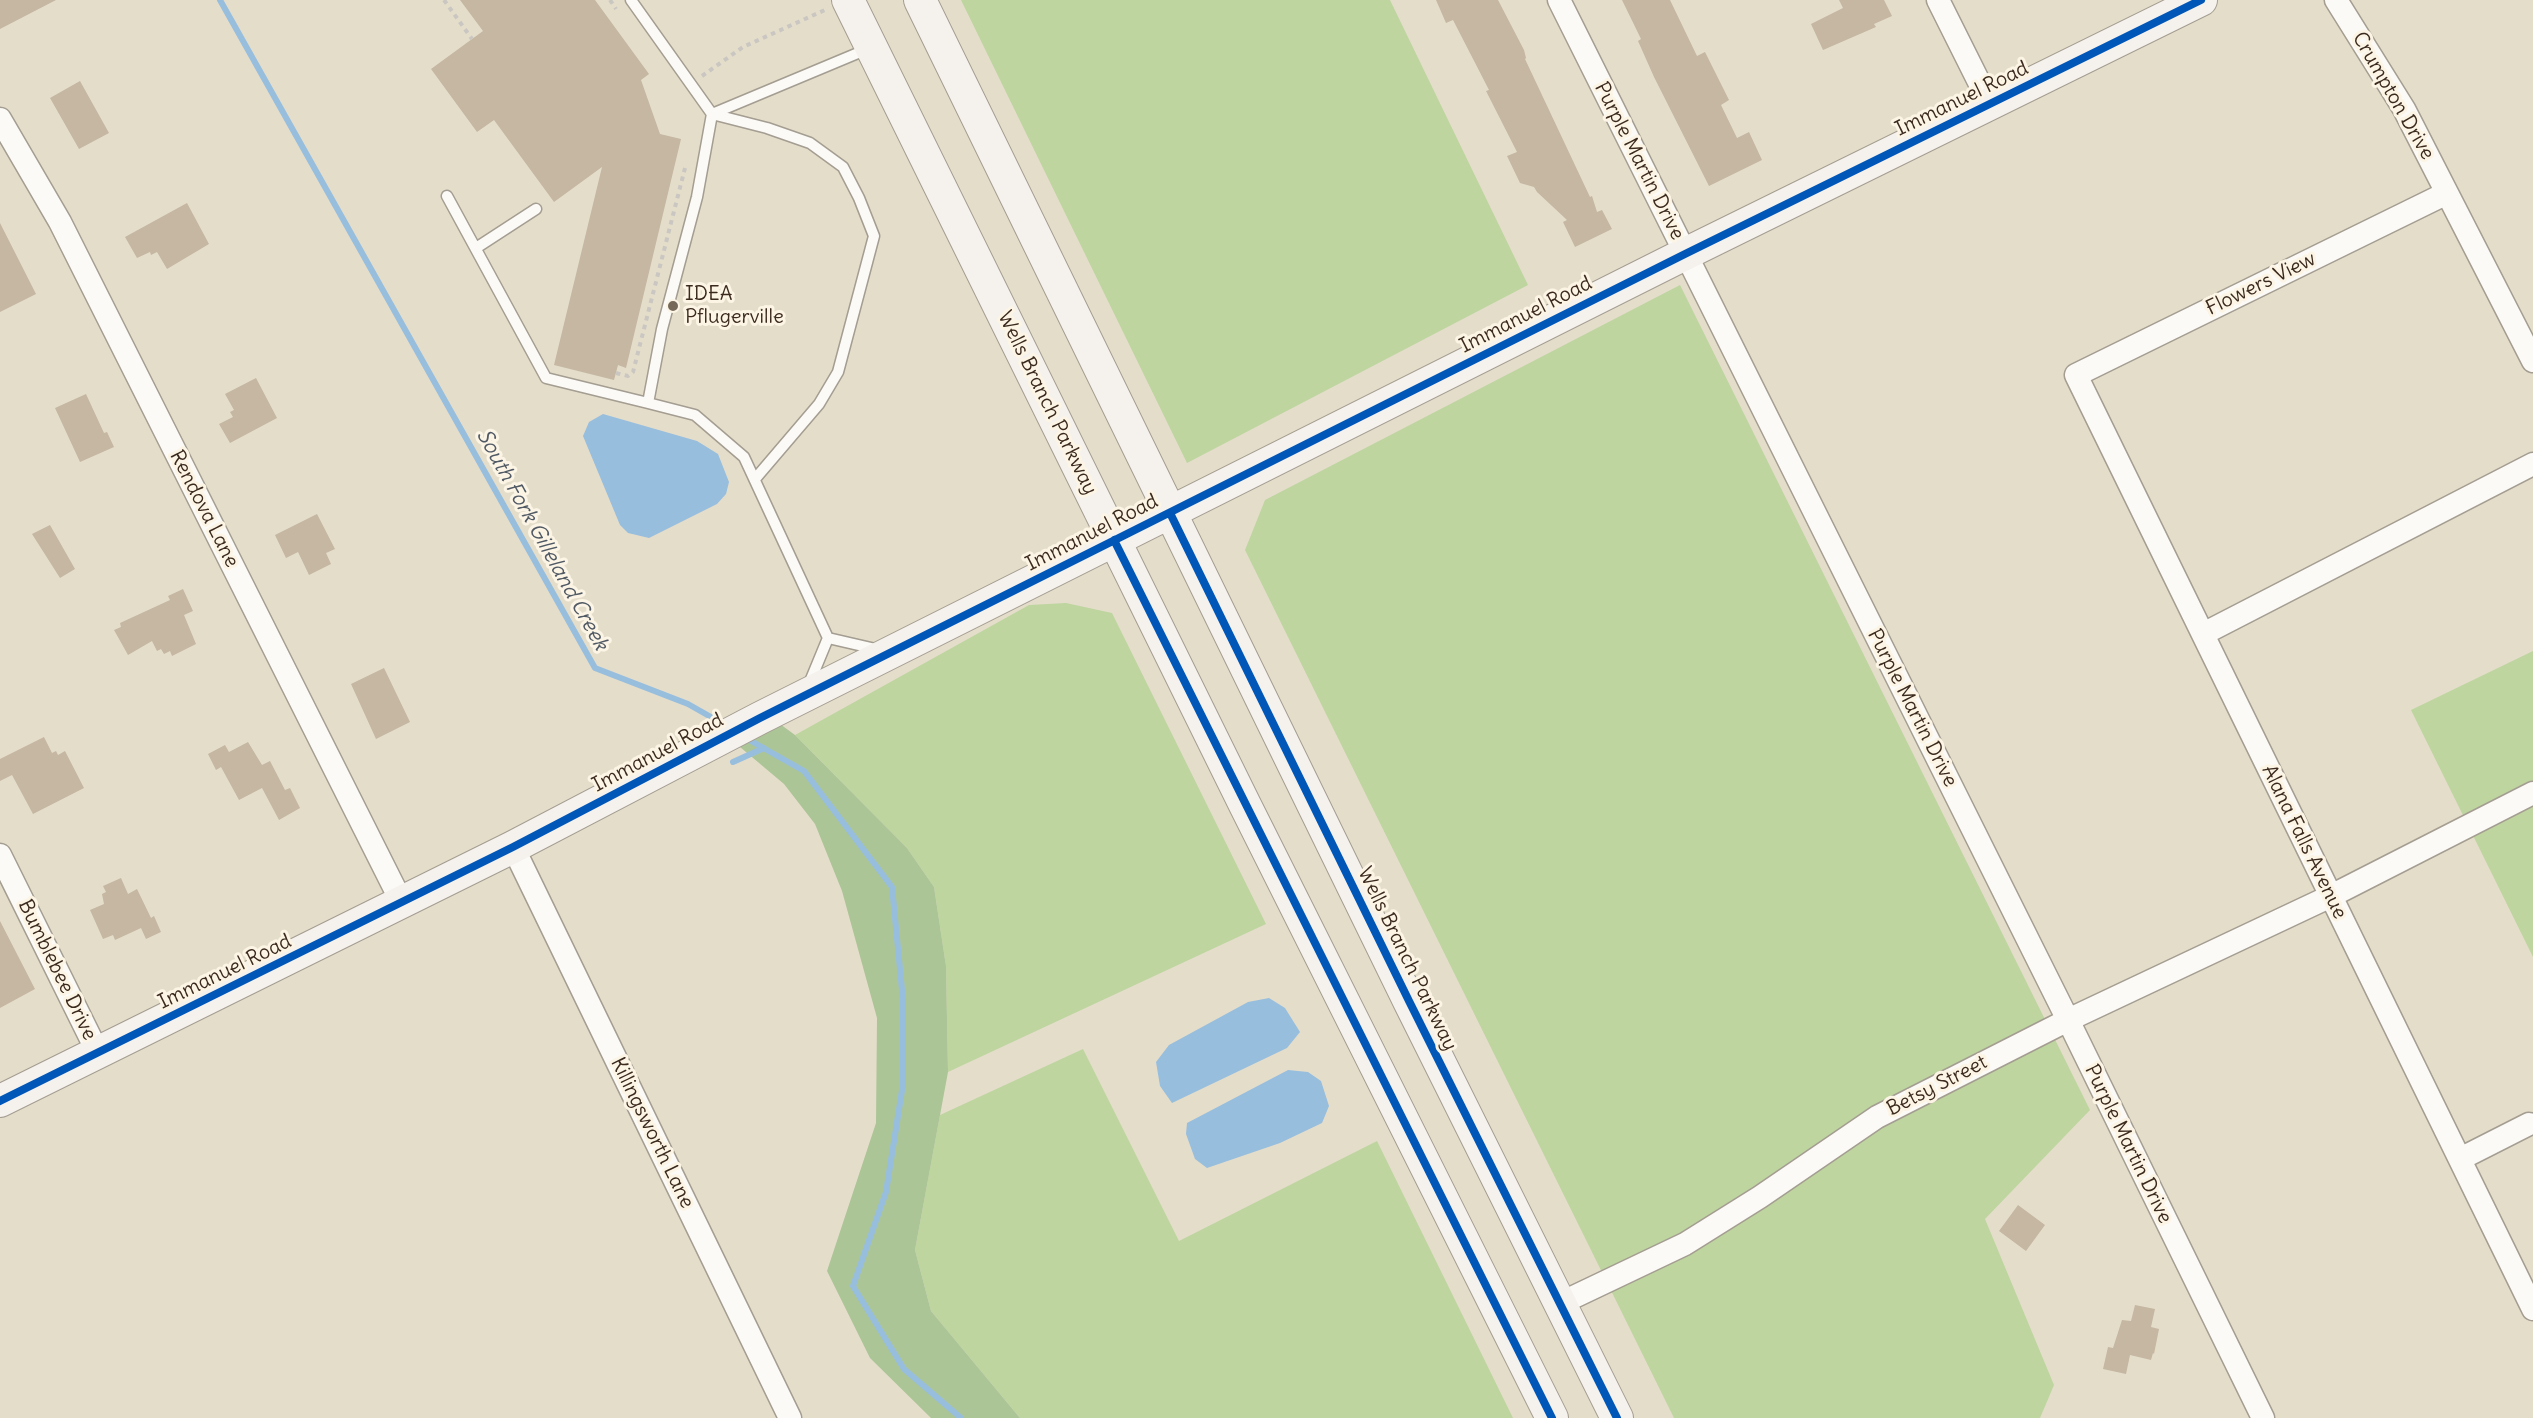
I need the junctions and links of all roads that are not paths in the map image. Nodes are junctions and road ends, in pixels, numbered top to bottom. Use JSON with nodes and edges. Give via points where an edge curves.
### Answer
{"nodes":[{"id":1,"x":631,"y":0,"type":"edge"},
{"id":2,"x":920,"y":0,"type":"edge"},
{"id":3,"x":1559,"y":0,"type":"edge"},
{"id":4,"x":1938,"y":0,"type":"edge"},
{"id":5,"x":2201,"y":0,"type":"edge"},
{"id":6,"x":2336,"y":0,"type":"edge"},
{"id":7,"x":838,"y":4,"type":"edge"},
{"id":8,"x":871,"y":47,"type":"junction"},
{"id":9,"x":1990,"y":104,"type":"junction"},
{"id":10,"x":712,"y":114,"type":"junction"},
{"id":11,"x":0,"y":119,"type":"edge"},
{"id":12,"x":2447,"y":193,"type":"junction"},
{"id":13,"x":447,"y":195,"type":"dead end"},
{"id":14,"x":536,"y":208,"type":"dead end"},
{"id":15,"x":476,"y":248,"type":"junction"},
{"id":16,"x":1685,"y":254,"type":"junction"},
{"id":17,"x":2533,"y":361,"type":"edge"},
{"id":18,"x":2076,"y":375,"type":"joint"},
{"id":19,"x":648,"y":404,"type":"junction"},
{"id":20,"x":2533,"y":464,"type":"edge"},
{"id":21,"x":755,"y":479,"type":"junction"},
{"id":22,"x":1170,"y":513,"type":"junction"},
{"id":23,"x":1114,"y":540,"type":"junction"},
{"id":24,"x":2203,"y":634,"type":"junction"},
{"id":25,"x":828,"y":638,"type":"junction"},
{"id":26,"x":892,"y":653,"type":"junction"},
{"id":27,"x":804,"y":696,"type":"junction"},
{"id":28,"x":2533,"y":793,"type":"edge"},
{"id":29,"x":513,"y":847,"type":"junction"},
{"id":30,"x":0,"y":855,"type":"edge"},
{"id":31,"x":2331,"y":896,"type":"junction"},
{"id":32,"x":402,"y":903,"type":"junction"},
{"id":33,"x":2068,"y":1020,"type":"junction"},
{"id":34,"x":98,"y":1053,"type":"junction"},
{"id":35,"x":0,"y":1101,"type":"edge"},
{"id":36,"x":2529,"y":1124,"type":"dead end"},
{"id":37,"x":2460,"y":1159,"type":"junction"},
{"id":38,"x":1559,"y":1304,"type":"junction"},
{"id":39,"x":2533,"y":1309,"type":"edge"},
{"id":40,"x":790,"y":1418,"type":"edge"},
{"id":41,"x":1552,"y":1418,"type":"edge"},
{"id":42,"x":1617,"y":1418,"type":"edge"},
{"id":43,"x":2263,"y":1418,"type":"edge"}],
"edges":[{"from":1,"to":10,"type":"lane"},
{"from":2,"to":22,"type":"street","name":"Wells Branch Parkway"},
{"from":3,"to":16,"type":"street","name":"Purple Martin Drive"},
{"from":4,"to":9,"type":"street","name":"Immanuel Road"},
{"from":5,"to":9,"type":"street","name":"Immanuel Road"},
{"from":6,"to":12,"type":"street","name":"Crumpton Drive","via":[[2404,109]]},
{"from":7,"to":8,"type":"street","name":"Wells Branch Parkway"},
{"from":8,"to":10,"type":"lane"},
{"from":8,"to":23,"type":"street","name":"Wells Branch Parkway"},
{"from":9,"to":16,"type":"street","name":"Immanuel Road"},
{"from":10,"to":19,"type":"lane","via":[[697,197],[662,329]]},
{"from":10,"to":21,"type":"lane","via":[[810,143],[843,167],[874,236],[838,372],[819,404]]},
{"from":11,"to":32,"type":"street","name":"Rendova Lane","via":[[60,222]]},
{"from":12,"to":17,"type":"street","name":"Crumpton Drive"},
{"from":12,"to":18,"type":"street","name":"Flowers View"},
{"from":13,"to":15,"type":"lane"},
{"from":14,"to":15,"type":"lane"},
{"from":15,"to":19,"type":"lane","via":[[546,378]]},
{"from":16,"to":22,"type":"street","name":"Immanuel Road"},
{"from":16,"to":33,"type":"street","name":"Purple Martin Drive"},
{"from":18,"to":24,"type":"street","name":"Alana Falls Avenue"},
{"from":19,"to":21,"type":"lane","via":[[695,415],[744,456]]},
{"from":20,"to":24,"type":"street"},
{"from":21,"to":25,"type":"lane"},
{"from":22,"to":23,"type":"street","name":"Immanuel Road"},
{"from":22,"to":38,"type":"street","name":"Wells Branch Parkway"},
{"from":23,"to":26,"type":"street","name":"Immanuel Road"},
{"from":23,"to":41,"type":"street","name":"Wells Branch Parkway"},
{"from":24,"to":31,"type":"street","name":"Alana Falls Avenue"},
{"from":25,"to":26,"type":"lane"},
{"from":25,"to":27,"type":"lane"},
{"from":26,"to":27,"type":"street","name":"Immanuel Road"},
{"from":27,"to":29,"type":"street","name":"Immanuel Road"},
{"from":28,"to":31,"type":"street","name":"Betsy Street"},
{"from":29,"to":32,"type":"street","name":"Immanuel Road"},
{"from":29,"to":40,"type":"street","name":"Killingsworth Lane"},
{"from":30,"to":34,"type":"street","name":"Bumblebee Drive"},
{"from":31,"to":33,"type":"street","name":"Betsy Street"},
{"from":31,"to":37,"type":"street","name":"Alana Falls Avenue"},
{"from":32,"to":34,"type":"street","name":"Immanuel Road"},
{"from":33,"to":38,"type":"street","name":"Betsy Street","via":[[1877,1117],[1685,1244]]},
{"from":33,"to":43,"type":"street","name":"Purple Martin Drive"},
{"from":34,"to":35,"type":"street","name":"Immanuel Road"},
{"from":36,"to":37,"type":"street"},
{"from":37,"to":39,"type":"street","name":"Alana Falls Avenue"},
{"from":38,"to":42,"type":"street","name":"Wells Branch Parkway"}]}
